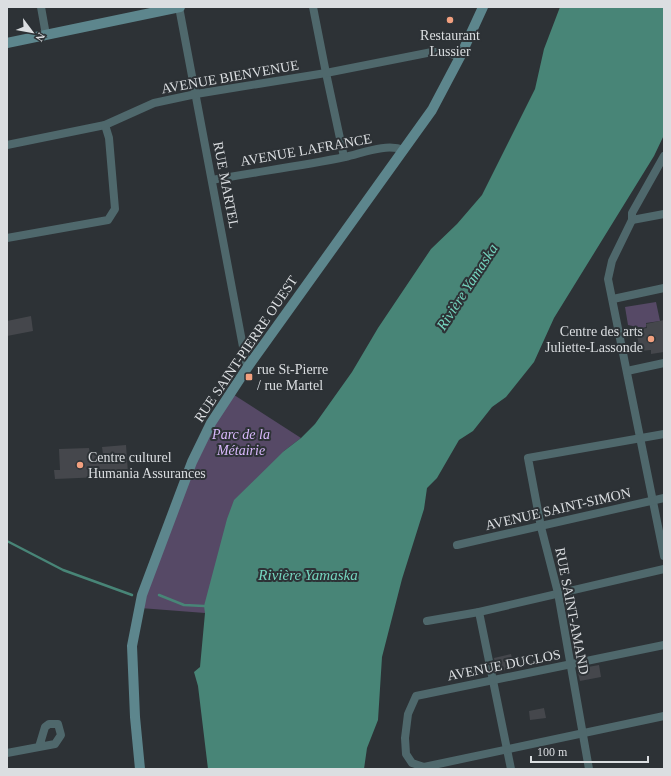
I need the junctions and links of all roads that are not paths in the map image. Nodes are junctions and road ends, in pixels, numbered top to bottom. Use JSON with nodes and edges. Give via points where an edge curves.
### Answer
{"nodes":[{"id":1,"x":41,"y":7,"type":"edge"},
{"id":2,"x":179,"y":7,"type":"edge"},
{"id":3,"x":313,"y":7,"type":"edge"},
{"id":4,"x":483,"y":7,"type":"edge"},
{"id":5,"x":46,"y":35,"type":"junction"},
{"id":6,"x":7,"y":43,"type":"edge"},
{"id":7,"x":460,"y":57,"type":"junction"},
{"id":8,"x":326,"y":73,"type":"junction"},
{"id":9,"x":196,"y":94,"type":"junction"},
{"id":10,"x":105,"y":125,"type":"junction"},
{"id":11,"x":7,"y":145,"type":"edge"},
{"id":12,"x":404,"y":150,"type":"junction"},
{"id":13,"x":664,"y":156,"type":"edge"},
{"id":14,"x":344,"y":157,"type":"junction"},
{"id":15,"x":212,"y":180,"type":"junction"},
{"id":16,"x":664,"y":214,"type":"edge"},
{"id":17,"x":632,"y":220,"type":"junction"},
{"id":18,"x":7,"y":238,"type":"edge"},
{"id":19,"x":664,"y":288,"type":"edge"},
{"id":20,"x":613,"y":299,"type":"junction"},
{"id":21,"x":664,"y":363,"type":"edge"},
{"id":22,"x":247,"y":368,"type":"junction"},
{"id":23,"x":627,"y":371,"type":"junction"},
{"id":24,"x":664,"y":434,"type":"edge"},
{"id":25,"x":640,"y":438,"type":"junction"},
{"id":26,"x":664,"y":498,"type":"edge"},
{"id":27,"x":654,"y":500,"type":"junction"},
{"id":28,"x":541,"y":527,"type":"junction"},
{"id":29,"x":457,"y":545,"type":"dead end"},
{"id":30,"x":664,"y":556,"type":"edge"},
{"id":31,"x":664,"y":569,"type":"edge"},
{"id":32,"x":558,"y":593,"type":"junction"},
{"id":33,"x":479,"y":612,"type":"junction"},
{"id":34,"x":427,"y":621,"type":"dead end"},
{"id":35,"x":664,"y":645,"type":"edge"},
{"id":36,"x":570,"y":664,"type":"junction"},
{"id":37,"x":493,"y":680,"type":"junction"},
{"id":38,"x":664,"y":716,"type":"edge"},
{"id":39,"x":582,"y":734,"type":"junction"},
{"id":40,"x":39,"y":747,"type":"dead end"},
{"id":41,"x":507,"y":750,"type":"junction"},
{"id":42,"x":7,"y":753,"type":"edge"},
{"id":43,"x":140,"y":769,"type":"edge"},
{"id":44,"x":511,"y":769,"type":"edge"},
{"id":45,"x":589,"y":769,"type":"edge"}],
"edges":[{"from":1,"to":5,"type":"street"},
{"from":2,"to":5,"type":"street"},
{"from":2,"to":9,"type":"street","name":"RUE MARTEL"},
{"from":3,"to":8,"type":"street"},
{"from":4,"to":7,"type":"street","name":"RUE SAINT-PIERRE OUEST"},
{"from":5,"to":6,"type":"street"},
{"from":7,"to":8,"type":"street","name":"AVENUE BIENVENUE","via":[[445,52],[432,52]]},
{"from":7,"to":12,"type":"street","name":"RUE SAINT-PIERRE OUEST","via":[[432,110]]},
{"from":8,"to":9,"type":"street","name":"AVENUE BIENVENUE"},
{"from":8,"to":14,"type":"street"},
{"from":9,"to":10,"type":"street","name":"AVENUE BIENVENUE","via":[[154,103]]},
{"from":9,"to":15,"type":"street","name":"RUE MARTEL"},
{"from":10,"to":11,"type":"street","name":"AVENUE BIENVENUE"},
{"from":10,"to":18,"type":"street","via":[[109,138],[115,209],[108,220]]},
{"from":12,"to":14,"type":"street","name":"AVENUE LAFRANCE","via":[[397,147]]},
{"from":12,"to":22,"type":"street","name":"RUE SAINT-PIERRE OUEST"},
{"from":13,"to":17,"type":"street","via":[[632,213]]},
{"from":14,"to":15,"type":"street","name":"AVENUE LAFRANCE"},
{"from":15,"to":22,"type":"street","name":"RUE MARTEL"},
{"from":16,"to":17,"type":"street"},
{"from":17,"to":20,"type":"street","via":[[612,261],[608,279]]},
{"from":19,"to":20,"type":"street"},
{"from":20,"to":23,"type":"street"},
{"from":21,"to":23,"type":"street"},
{"from":22,"to":43,"type":"street","name":"RUE SAINT-PIERRE OUEST","via":[[211,423],[192,462],[142,595],[132,646]]},
{"from":23,"to":25,"type":"street"},
{"from":24,"to":25,"type":"street"},
{"from":25,"to":27,"type":"street"},
{"from":25,"to":28,"type":"street","name":"RUE SAINT-AMAND","via":[[528,458]]},
{"from":26,"to":27,"type":"street","name":"AVENUE SAINT-SIMON"},
{"from":27,"to":28,"type":"street","name":"AVENUE SAINT-SIMON"},
{"from":27,"to":30,"type":"street"},
{"from":28,"to":29,"type":"street","name":"AVENUE SAINT-SIMON"},
{"from":28,"to":32,"type":"street","name":"RUE SAINT-AMAND"},
{"from":31,"to":32,"type":"street"},
{"from":32,"to":33,"type":"street"},
{"from":32,"to":36,"type":"street","name":"RUE SAINT-AMAND"},
{"from":33,"to":34,"type":"street"},
{"from":33,"to":37,"type":"street"},
{"from":35,"to":36,"type":"street","name":"AVENUE DUCLOS"},
{"from":36,"to":37,"type":"street","name":"AVENUE DUCLOS"},
{"from":36,"to":39,"type":"street","name":"RUE SAINT-AMAND"},
{"from":37,"to":41,"type":"street"},
{"from":37,"to":41,"type":"street","name":"AVENUE DUCLOS","via":[[416,696],[408,714],[406,754],[412,763],[424,767]]},
{"from":38,"to":39,"type":"street"},
{"from":39,"to":41,"type":"street"},
{"from":39,"to":45,"type":"street","name":"RUE SAINT-AMAND"},
{"from":40,"to":42,"type":"street"},
{"from":41,"to":44,"type":"street"}]}
